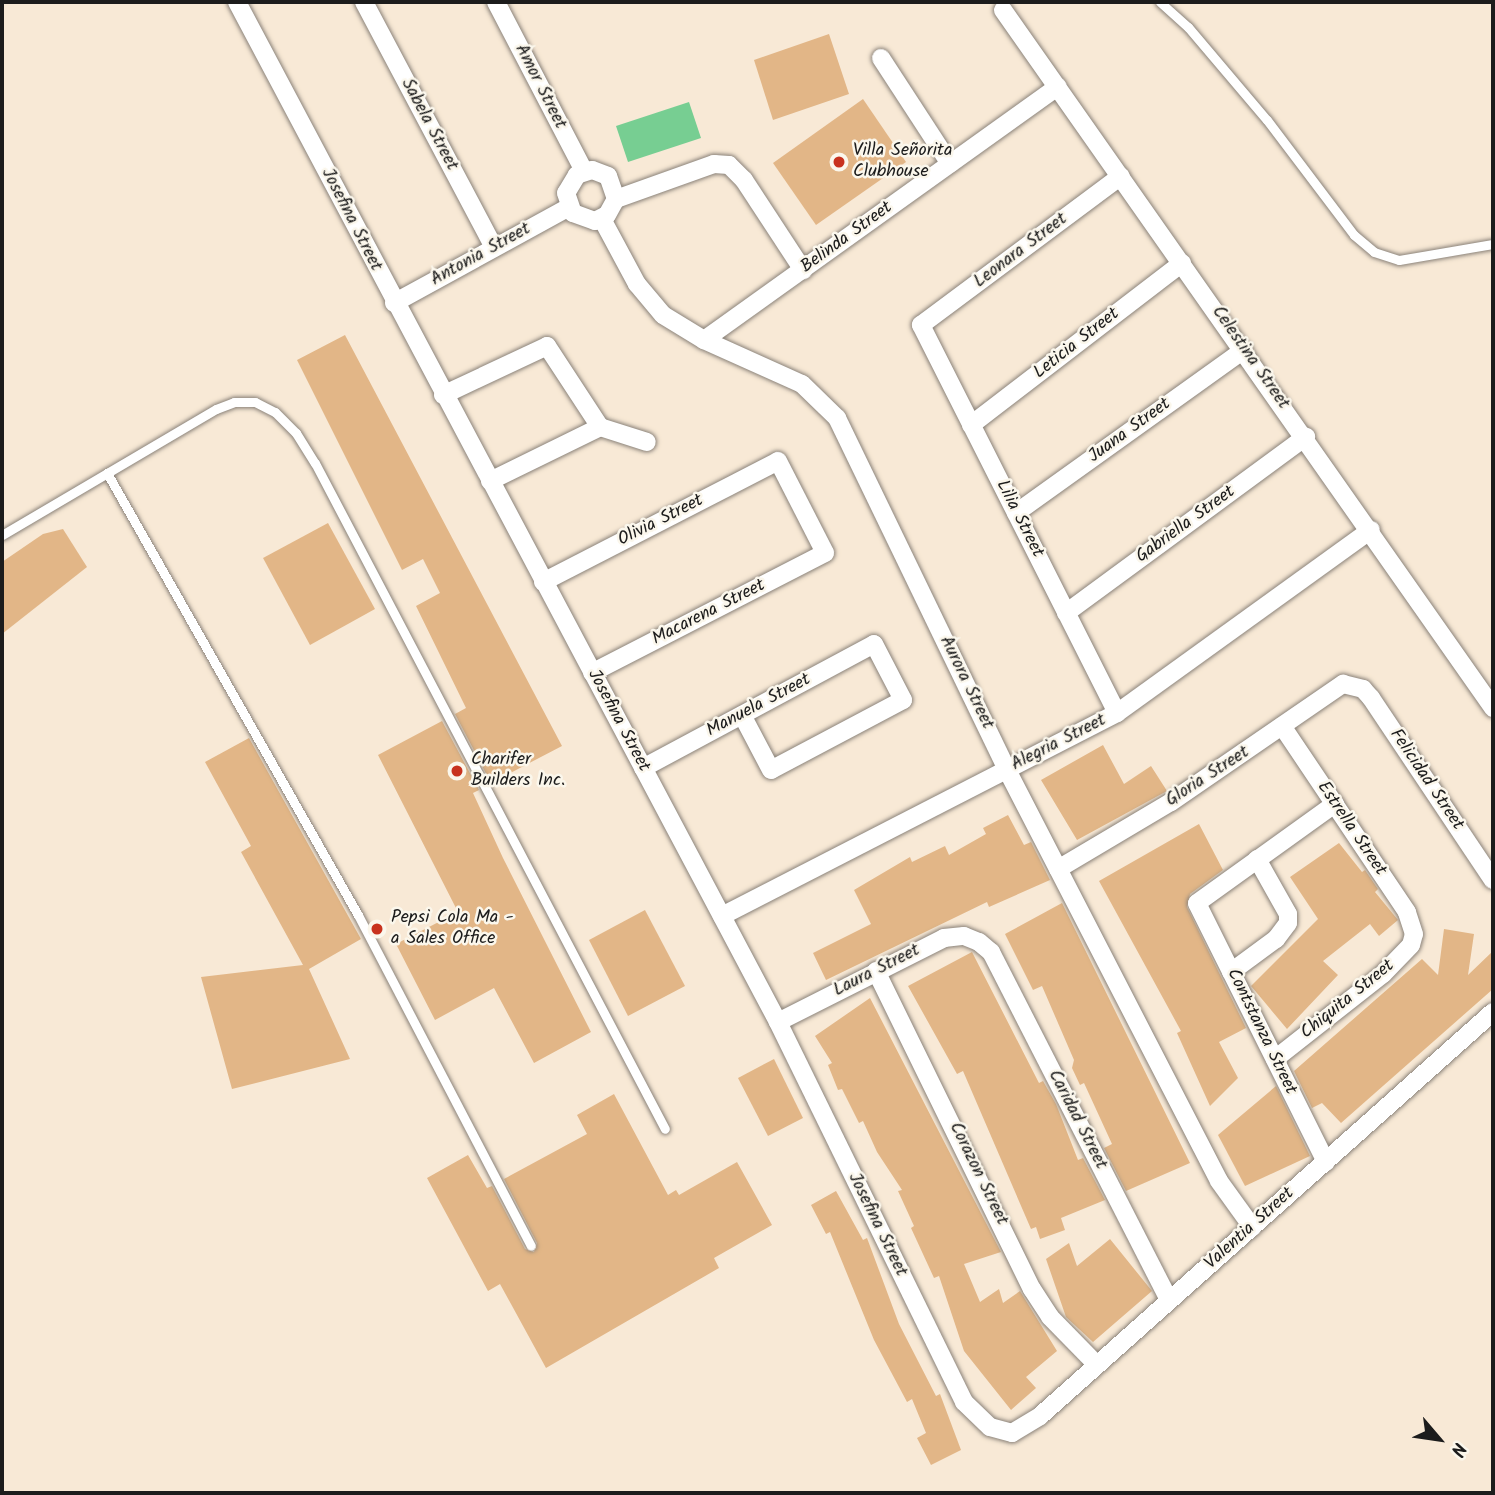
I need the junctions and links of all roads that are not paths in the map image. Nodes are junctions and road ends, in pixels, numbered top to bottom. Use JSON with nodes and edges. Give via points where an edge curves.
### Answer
{"nodes":[{"id":1,"x":237,"y":2,"type":"edge"},
{"id":2,"x":363,"y":2,"type":"edge"},
{"id":3,"x":496,"y":2,"type":"edge"},
{"id":4,"x":1160,"y":2,"type":"edge"},
{"id":5,"x":1003,"y":10,"type":"dead end"},
{"id":6,"x":881,"y":58,"type":"dead end"},
{"id":7,"x":1058,"y":87,"type":"junction"},
{"id":8,"x":950,"y":164,"type":"junction"},
{"id":9,"x":584,"y":171,"type":"junction"},
{"id":10,"x":1121,"y":176,"type":"junction"},
{"id":11,"x":617,"y":199,"type":"junction"},
{"id":12,"x":569,"y":207,"type":"junction"},
{"id":13,"x":602,"y":219,"type":"junction"},
{"id":14,"x":1493,"y":244,"type":"edge"},
{"id":15,"x":494,"y":248,"type":"junction"},
{"id":16,"x":1182,"y":263,"type":"junction"},
{"id":17,"x":803,"y":270,"type":"junction"},
{"id":18,"x":394,"y":303,"type":"junction"},
{"id":19,"x":921,"y":325,"type":"joint"},
{"id":20,"x":704,"y":340,"type":"junction"},
{"id":21,"x":1244,"y":350,"type":"junction"},
{"id":22,"x":443,"y":395,"type":"junction"},
{"id":23,"x":971,"y":425,"type":"junction"},
{"id":24,"x":600,"y":427,"type":"junction"},
{"id":25,"x":1306,"y":437,"type":"junction"},
{"id":26,"x":647,"y":442,"type":"dead end"},
{"id":27,"x":778,"y":461,"type":"joint"},
{"id":28,"x":107,"y":472,"type":"junction"},
{"id":29,"x":489,"y":481,"type":"junction"},
{"id":30,"x":1016,"y":513,"type":"junction"},
{"id":31,"x":1371,"y":530,"type":"junction"},
{"id":32,"x":2,"y":535,"type":"edge"},
{"id":33,"x":543,"y":582,"type":"junction"},
{"id":34,"x":1066,"y":613,"type":"junction"},
{"id":35,"x":592,"y":673,"type":"junction"},
{"id":36,"x":1354,"y":685,"type":"joint"},
{"id":37,"x":1493,"y":708,"type":"edge"},
{"id":38,"x":1116,"y":713,"type":"junction"},
{"id":39,"x":742,"y":715,"type":"junction"},
{"id":40,"x":1282,"y":726,"type":"junction"},
{"id":41,"x":643,"y":768,"type":"junction"},
{"id":42,"x":1007,"y":770,"type":"junction"},
{"id":43,"x":1335,"y":804,"type":"junction"},
{"id":44,"x":1257,"y":859,"type":"junction"},
{"id":45,"x":1058,"y":869,"type":"junction"},
{"id":46,"x":1493,"y":880,"type":"edge"},
{"id":47,"x":722,"y":916,"type":"junction"},
{"id":48,"x":1414,"y":934,"type":"joint"},
{"id":49,"x":979,"y":943,"type":"joint"},
{"id":50,"x":876,"y":971,"type":"junction"},
{"id":51,"x":1231,"y":972,"type":"junction"},
{"id":52,"x":1493,"y":1012,"type":"edge"},
{"id":53,"x":778,"y":1022,"type":"junction"},
{"id":54,"x":1275,"y":1059,"type":"junction"},
{"id":55,"x":665,"y":1129,"type":"dead end"},
{"id":56,"x":1326,"y":1162,"type":"junction"},
{"id":57,"x":1252,"y":1227,"type":"junction"},
{"id":58,"x":531,"y":1246,"type":"dead end"},
{"id":59,"x":1169,"y":1300,"type":"junction"},
{"id":60,"x":1097,"y":1365,"type":"junction"},
{"id":61,"x":1002,"y":1432,"type":"joint"}],
"edges":[{"from":1,"to":18,"type":"street","name":"Josefina Street"},
{"from":2,"to":15,"type":"street","name":"Sabela Street"},
{"from":3,"to":9,"type":"street","name":"Amor Street"},
{"from":4,"to":14,"type":"lane","via":[[1205,47],[1354,235],[1374,252],[1399,260]]},
{"from":5,"to":7,"type":"street","name":"Celestina Street"},
{"from":6,"to":8,"type":"street"},
{"from":7,"to":8,"type":"street","name":"Belinda Street"},
{"from":7,"to":10,"type":"street","name":"Celestina Street"},
{"from":8,"to":17,"type":"street","name":"Belinda Street"},
{"from":9,"to":11,"type":"street","via":[[608,176]]},
{"from":9,"to":12,"type":"street","via":[[568,186]]},
{"from":10,"to":16,"type":"street","name":"Celestina Street"},
{"from":10,"to":19,"type":"street","name":"Leonara Street"},
{"from":11,"to":13,"type":"street"},
{"from":11,"to":17,"type":"street","via":[[714,164],[729,165],[744,180]]},
{"from":12,"to":13,"type":"street","via":[[580,218]]},
{"from":12,"to":15,"type":"street","name":"Antonia Street"},
{"from":13,"to":20,"type":"street","name":"Aurora Street","via":[[649,301]]},
{"from":15,"to":18,"type":"street","name":"Antonia Street"},
{"from":16,"to":21,"type":"street","name":"Celestina Street"},
{"from":16,"to":23,"type":"street","name":"Leticia Street"},
{"from":17,"to":20,"type":"street","name":"Belinda Street"},
{"from":18,"to":22,"type":"street","name":"Josefina Street"},
{"from":19,"to":23,"type":"street","name":"Lilia Street"},
{"from":20,"to":42,"type":"street","name":"Aurora Street","via":[[803,384],[837,418]]},
{"from":21,"to":25,"type":"street","name":"Celestina Street"},
{"from":21,"to":30,"type":"street","name":"Juana Street"},
{"from":22,"to":24,"type":"street","via":[[547,346]]},
{"from":22,"to":29,"type":"street","name":"Josefina Street"},
{"from":23,"to":30,"type":"street","name":"Lilia Street"},
{"from":24,"to":26,"type":"street"},
{"from":24,"to":29,"type":"street"},
{"from":25,"to":31,"type":"street","name":"Celestina Street"},
{"from":25,"to":34,"type":"street","name":"Gabriella Street"},
{"from":27,"to":33,"type":"street","name":"Olivia Street"},
{"from":27,"to":35,"type":"street","name":"Macarena Street","via":[[825,553]]},
{"from":28,"to":32,"type":"lane"},
{"from":28,"to":55,"type":"lane","via":[[234,402],[255,402],[275,412],[296,433],[434,683]]},
{"from":28,"to":58,"type":"lane","via":[[358,915]]},
{"from":29,"to":33,"type":"street","name":"Josefina Street"},
{"from":30,"to":34,"type":"street","name":"Lilia Street"},
{"from":31,"to":37,"type":"street","name":"Celestina Street"},
{"from":31,"to":38,"type":"street","name":"Alegria Street"},
{"from":33,"to":35,"type":"street","name":"Josefina Street"},
{"from":34,"to":38,"type":"street","name":"Lilia Street"},
{"from":35,"to":41,"type":"street","name":"Josefina Street"},
{"from":36,"to":40,"type":"street","name":"Gloria Street","via":[[1332,690]]},
{"from":36,"to":46,"type":"street","name":"Felicidad Street","via":[[1371,698]]},
{"from":38,"to":42,"type":"street","name":"Alegria Street"},
{"from":39,"to":39,"type":"street","name":"Manuela Street","via":[[874,644],[903,700],[771,770]]},
{"from":39,"to":41,"type":"street","name":"Manuela Street"},
{"from":40,"to":43,"type":"street","name":"Estrella Street"},
{"from":40,"to":45,"type":"street","name":"Gloria Street","via":[[1171,802]]},
{"from":41,"to":47,"type":"street","name":"Josefina Street"},
{"from":42,"to":45,"type":"street","name":"Aurora Street"},
{"from":42,"to":47,"type":"street","name":"Alegria Street"},
{"from":43,"to":44,"type":"street"},
{"from":43,"to":48,"type":"street","name":"Estrella Street","via":[[1407,912]]},
{"from":44,"to":51,"type":"street","via":[[1289,923],[1276,939]]},
{"from":44,"to":51,"type":"street","name":"Contstanza Street","via":[[1197,903]]},
{"from":45,"to":57,"type":"street","name":"Aurora Street","via":[[1219,1181]]},
{"from":47,"to":53,"type":"street","name":"Josefina Street"},
{"from":48,"to":54,"type":"street","name":"Chiquita Street","via":[[1410,945],[1383,974]]},
{"from":49,"to":50,"type":"street","name":"Laura Street","via":[[964,936],[944,938]]},
{"from":49,"to":59,"type":"street","name":"Caridad Street","via":[[991,952]]},
{"from":50,"to":53,"type":"street","name":"Laura Street"},
{"from":50,"to":60,"type":"street","name":"Corazon Street","via":[[1032,1289],[1049,1317]]},
{"from":51,"to":54,"type":"street","name":"Contstanza Street"},
{"from":52,"to":56,"type":"street","name":"Valentia Street"},
{"from":53,"to":61,"type":"street","name":"Josefina Street","via":[[964,1402]]},
{"from":54,"to":56,"type":"street","name":"Contstanza Street"},
{"from":56,"to":57,"type":"street","name":"Valentia Street"},
{"from":57,"to":59,"type":"street","name":"Valentia Street"},
{"from":59,"to":60,"type":"street","name":"Valentia Street"},
{"from":60,"to":61,"type":"street","name":"Valentia Street","via":[[1023,1429]]}]}
